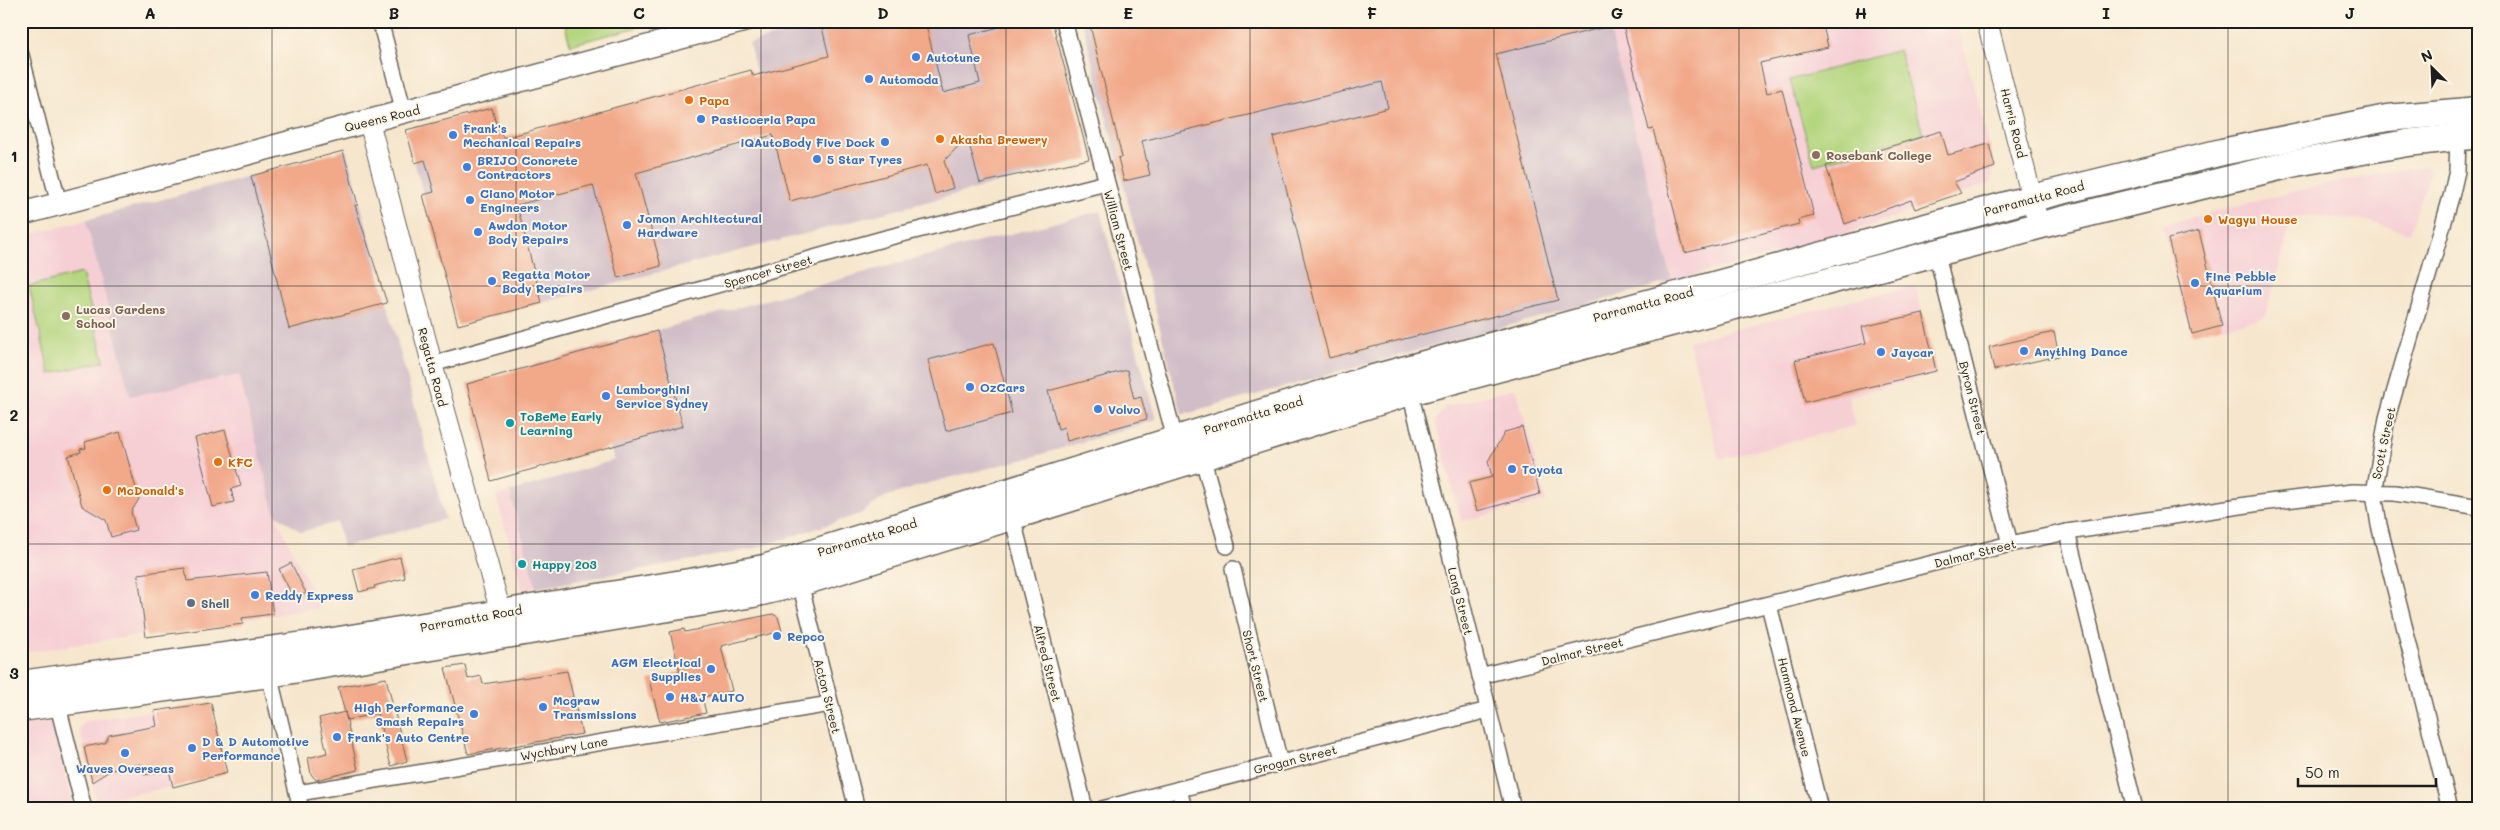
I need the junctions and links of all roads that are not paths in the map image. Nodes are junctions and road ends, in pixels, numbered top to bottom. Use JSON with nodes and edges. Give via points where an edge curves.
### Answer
{"nodes":[{"id":1,"x":380,"y":21,"type":"edge"},
{"id":2,"x":743,"y":21,"type":"edge"},
{"id":3,"x":1064,"y":21,"type":"edge"},
{"id":4,"x":1987,"y":21,"type":"edge"},
{"id":5,"x":21,"y":55,"type":"edge"},
{"id":6,"x":2479,"y":110,"type":"edge"},
{"id":7,"x":404,"y":112,"type":"junction"},
{"id":8,"x":368,"y":121,"type":"junction"},
{"id":9,"x":2468,"y":136,"type":"edge"},
{"id":10,"x":1106,"y":182,"type":"junction"},
{"id":11,"x":2032,"y":198,"type":"junction"},
{"id":12,"x":59,"y":204,"type":"junction"},
{"id":13,"x":21,"y":214,"type":"edge"},
{"id":14,"x":2039,"y":226,"type":"junction"},
{"id":15,"x":1936,"y":252,"type":"junction"},
{"id":16,"x":432,"y":364,"type":"junction"},
{"id":17,"x":1410,"y":392,"type":"junction"},
{"id":18,"x":1175,"y":439,"type":"junction"},
{"id":19,"x":1202,"y":456,"type":"junction"},
{"id":20,"x":2374,"y":493,"type":"junction"},
{"id":21,"x":2479,"y":507,"type":"edge"},
{"id":22,"x":1012,"y":516,"type":"junction"},
{"id":23,"x":2067,"y":532,"type":"junction"},
{"id":24,"x":2010,"y":544,"type":"junction"},
{"id":25,"x":1227,"y":546,"type":"dead end"},
{"id":26,"x":1233,"y":569,"type":"dead end"},
{"id":27,"x":800,"y":583,"type":"junction"},
{"id":28,"x":1770,"y":605,"type":"junction"},
{"id":29,"x":501,"y":613,"type":"junction"},
{"id":30,"x":269,"y":674,"type":"junction"},
{"id":31,"x":1480,"y":676,"type":"junction"},
{"id":32,"x":21,"y":684,"type":"edge"},
{"id":33,"x":57,"y":702,"type":"junction"},
{"id":34,"x":830,"y":704,"type":"junction"},
{"id":35,"x":21,"y":708,"type":"edge"},
{"id":36,"x":1488,"y":710,"type":"junction"},
{"id":37,"x":1280,"y":763,"type":"junction"},
{"id":38,"x":1179,"y":789,"type":"junction"},
{"id":39,"x":298,"y":793,"type":"junction"},
{"id":40,"x":84,"y":809,"type":"edge"},
{"id":41,"x":301,"y":809,"type":"edge"},
{"id":42,"x":857,"y":809,"type":"edge"},
{"id":43,"x":1085,"y":809,"type":"edge"},
{"id":44,"x":1102,"y":809,"type":"edge"},
{"id":45,"x":1184,"y":809,"type":"edge"},
{"id":46,"x":1513,"y":809,"type":"edge"},
{"id":47,"x":1820,"y":809,"type":"edge"},
{"id":48,"x":2135,"y":809,"type":"edge"},
{"id":49,"x":2450,"y":809,"type":"edge"}],
"edges":[{"from":1,"to":7,"type":"street"},
{"from":2,"to":7,"type":"main road","name":"Queens Road"},
{"from":3,"to":10,"type":"street","name":"William Street"},
{"from":4,"to":11,"type":"street","name":"Harris Road"},
{"from":5,"to":12,"type":"street"},
{"from":6,"to":11,"type":"highway","name":"Parramatta Road","via":[[2387,118],[2222,152]]},
{"from":7,"to":8,"type":"main road","name":"Queens Road"},
{"from":8,"to":12,"type":"main road","name":"Queens Road"},
{"from":8,"to":16,"type":"street","name":"Regatta Road"},
{"from":9,"to":14,"type":"highway","name":"Parramatta Road","via":[[2407,143],[2296,163]]},
{"from":9,"to":20,"type":"street","name":"Scott Street","via":[[2387,418]]},
{"from":10,"to":16,"type":"street","name":"Spencer Street","via":[[886,238]]},
{"from":10,"to":18,"type":"street","name":"William Street"},
{"from":11,"to":14,"type":"street","name":"Harris Road"},
{"from":11,"to":18,"type":"highway","name":"Parramatta Road","via":[[1449,356]]},
{"from":12,"to":13,"type":"main road","name":"Queens Road"},
{"from":14,"to":15,"type":"highway","name":"Parramatta Road"},
{"from":15,"to":17,"type":"highway","name":"Parramatta Road"},
{"from":15,"to":24,"type":"street","name":"Byron Street"},
{"from":16,"to":29,"type":"street","name":"Regatta Road"},
{"from":17,"to":19,"type":"highway","name":"Parramatta Road"},
{"from":17,"to":31,"type":"street","name":"Lang Street"},
{"from":18,"to":29,"type":"highway","name":"Parramatta Road","via":[[764,568]]},
{"from":19,"to":22,"type":"highway","name":"Parramatta Road"},
{"from":19,"to":25,"type":"street"},
{"from":20,"to":21,"type":"street","name":"Dalmar Street","via":[[2395,493]]},
{"from":20,"to":23,"type":"street","name":"Dalmar Street","via":[[2352,492],[2260,503]]},
{"from":20,"to":49,"type":"street","name":"Scott Street","via":[[2379,525]]},
{"from":22,"to":27,"type":"highway","name":"Parramatta Road"},
{"from":22,"to":43,"type":"street","name":"Alfred Street"},
{"from":23,"to":24,"type":"street","name":"Dalmar Street"},
{"from":23,"to":48,"type":"street"},
{"from":24,"to":28,"type":"street","name":"Dalmar Street"},
{"from":26,"to":37,"type":"street","name":"Short Street"},
{"from":27,"to":30,"type":"highway","name":"Parramatta Road","via":[[734,598]]},
{"from":27,"to":34,"type":"street","name":"Acton Street"},
{"from":28,"to":31,"type":"street","name":"Dalmar Street"},
{"from":28,"to":47,"type":"street","name":"Hammond Avenue"},
{"from":29,"to":32,"type":"highway","name":"Parramatta Road","via":[[327,642]]},
{"from":30,"to":33,"type":"highway","name":"Parramatta Road"},
{"from":30,"to":39,"type":"street"},
{"from":31,"to":36,"type":"street","name":"Lang Street"},
{"from":33,"to":35,"type":"highway","name":"Parramatta Road"},
{"from":33,"to":40,"type":"street"},
{"from":34,"to":39,"type":"street","name":"Wychbury Lane"},
{"from":34,"to":42,"type":"street","name":"Acton Street"},
{"from":36,"to":37,"type":"street","name":"Grogan Street"},
{"from":36,"to":46,"type":"street","name":"Lang Street"},
{"from":37,"to":38,"type":"street","name":"Grogan Street"},
{"from":38,"to":44,"type":"street","name":"Grogan Street"},
{"from":38,"to":45,"type":"street"},
{"from":39,"to":41,"type":"street"}]}
